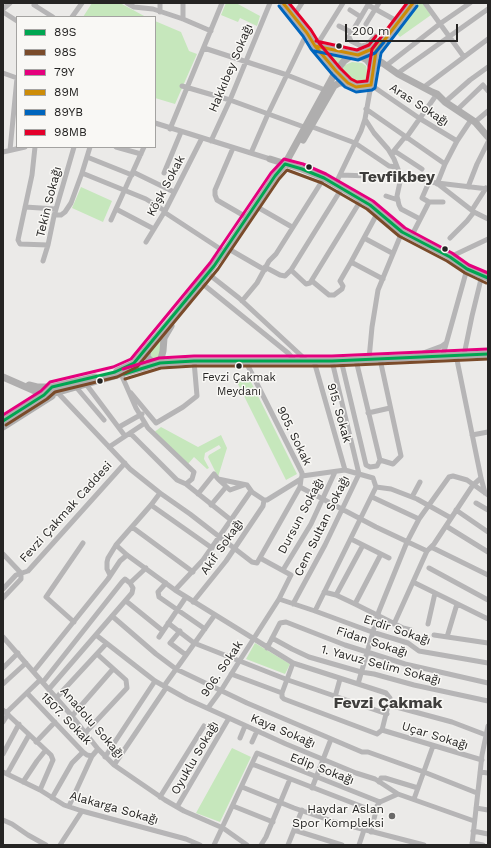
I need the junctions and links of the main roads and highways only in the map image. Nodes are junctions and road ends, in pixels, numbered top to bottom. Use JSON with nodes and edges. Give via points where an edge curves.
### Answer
{"nodes":[{"id":1,"x":283,"y":3,"type":"edge"},
{"id":2,"x":408,"y":3,"type":"edge"},
{"id":3,"x":412,"y":3,"type":"edge"},
{"id":4,"x":315,"y":46,"type":"junction"},
{"id":5,"x":356,"y":55,"type":"junction"},
{"id":6,"x":375,"y":66,"type":"junction"},
{"id":7,"x":336,"y":71,"type":"junction"},
{"id":8,"x":373,"y":75,"type":"junction"},
{"id":9,"x":348,"y":84,"type":"junction"},
{"id":10,"x":307,"y":127,"type":"junction"},
{"id":11,"x":486,"y":128,"type":"edge"},
{"id":12,"x":488,"y":137,"type":"edge"},
{"id":13,"x":287,"y":164,"type":"junction"},
{"id":14,"x":275,"y":176,"type":"junction"},
{"id":15,"x":228,"y":250,"type":"junction"},
{"id":16,"x":485,"y":277,"type":"edge"},
{"id":17,"x":149,"y":345,"type":"junction"},
{"id":18,"x":488,"y":354,"type":"edge"},
{"id":19,"x":134,"y":363,"type":"junction"},
{"id":20,"x":160,"y":363,"type":"junction"},
{"id":21,"x":142,"y":368,"type":"junction"},
{"id":22,"x":3,"y":374,"type":"edge"},
{"id":23,"x":3,"y":377,"type":"edge"},
{"id":24,"x":54,"y":392,"type":"junction"},
{"id":25,"x":41,"y":397,"type":"junction"},
{"id":26,"x":3,"y":421,"type":"edge"},
{"id":27,"x":3,"y":427,"type":"edge"}],
"edges":[{"from":1,"to":4,"type":"main road"},
{"from":2,"to":5,"type":"main road","via":[[372,49]]},
{"from":3,"to":6,"type":"main road","via":[[376,52]]},
{"from":4,"to":5,"type":"main road"},
{"from":4,"to":7,"type":"main road"},
{"from":5,"to":7,"type":"main road","via":[[344,61]]},
{"from":5,"to":8,"type":"main road","via":[[367,60]]},
{"from":6,"to":8,"type":"main road"},
{"from":6,"to":11,"type":"main road","via":[[381,62],[387,65],[437,94],[445,102]]},
{"from":7,"to":9,"type":"main road"},
{"from":7,"to":10,"type":"main road"},
{"from":8,"to":9,"type":"main road","via":[[371,85],[356,87]]},
{"from":9,"to":10,"type":"main road","via":[[340,83],[334,86]]},
{"from":10,"to":13,"type":"main road"},
{"from":11,"to":12,"type":"main road"},
{"from":13,"to":14,"type":"main road"},
{"from":13,"to":14,"type":"main road","via":[[270,159]]},
{"from":13,"to":15,"type":"main road"},
{"from":13,"to":16,"type":"main road","via":[[324,178],[361,200],[402,232]]},
{"from":14,"to":15,"type":"main road"},
{"from":15,"to":17,"type":"main road"},
{"from":15,"to":20,"type":"main road","via":[[211,276],[168,329]]},
{"from":17,"to":19,"type":"main road"},
{"from":17,"to":20,"type":"main road","via":[[147,357]]},
{"from":18,"to":20,"type":"main road","via":[[332,361]]},
{"from":19,"to":21,"type":"main road","via":[[142,362]]},
{"from":19,"to":24,"type":"main road"},
{"from":20,"to":21,"type":"main road"},
{"from":21,"to":24,"type":"main road"},
{"from":22,"to":24,"type":"main road"},
{"from":23,"to":25,"type":"main road","via":[[34,391]]},
{"from":24,"to":25,"type":"main road"},
{"from":24,"to":27,"type":"main road"},
{"from":25,"to":26,"type":"main road"}]}
